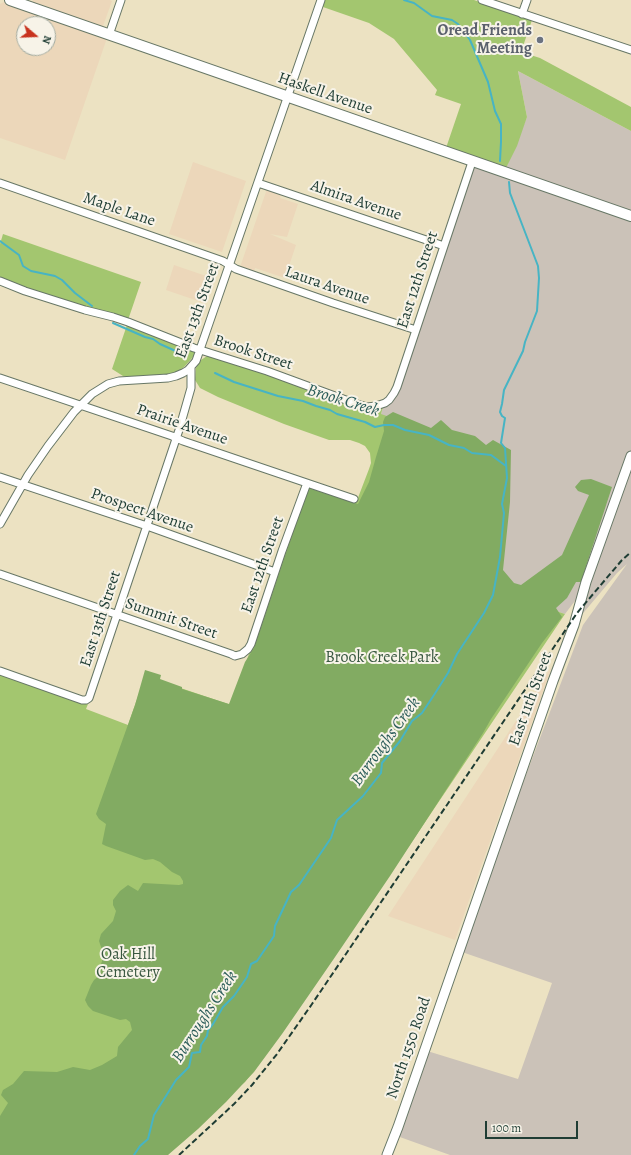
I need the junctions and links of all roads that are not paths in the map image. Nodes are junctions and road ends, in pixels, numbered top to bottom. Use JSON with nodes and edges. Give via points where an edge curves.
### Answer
{"nodes":[{"id":1,"x":10,"y":0,"type":"edge"},
{"id":2,"x":121,"y":0,"type":"edge"},
{"id":3,"x":321,"y":0,"type":"edge"},
{"id":4,"x":482,"y":0,"type":"edge"},
{"id":5,"x":527,"y":0,"type":"edge"},
{"id":6,"x":522,"y":14,"type":"junction"},
{"id":7,"x":109,"y":35,"type":"junction"},
{"id":8,"x":631,"y":50,"type":"edge"},
{"id":9,"x":287,"y":97,"type":"junction"},
{"id":10,"x":472,"y":162,"type":"junction"},
{"id":11,"x":0,"y":183,"type":"edge"},
{"id":12,"x":258,"y":183,"type":"junction"},
{"id":13,"x":631,"y":216,"type":"edge"},
{"id":14,"x":444,"y":246,"type":"junction"},
{"id":15,"x":229,"y":264,"type":"junction"},
{"id":16,"x":0,"y":281,"type":"edge"},
{"id":17,"x":416,"y":330,"type":"junction"},
{"id":18,"x":200,"y":350,"type":"junction"},
{"id":19,"x":191,"y":366,"type":"junction"},
{"id":20,"x":0,"y":378,"type":"edge"},
{"id":21,"x":385,"y":403,"type":"joint"},
{"id":22,"x":80,"y":405,"type":"junction"},
{"id":23,"x":177,"y":438,"type":"junction"},
{"id":24,"x":631,"y":456,"type":"edge"},
{"id":25,"x":0,"y":477,"type":"edge"},
{"id":26,"x":307,"y":483,"type":"junction"},
{"id":27,"x":23,"y":485,"type":"junction"},
{"id":28,"x":354,"y":499,"type":"dead end"},
{"id":29,"x":0,"y":524,"type":"edge"},
{"id":30,"x":147,"y":526,"type":"junction"},
{"id":31,"x":275,"y":572,"type":"junction"},
{"id":32,"x":0,"y":574,"type":"edge"},
{"id":33,"x":117,"y":614,"type":"junction"},
{"id":34,"x":242,"y":654,"type":"joint"},
{"id":35,"x":0,"y":671,"type":"edge"},
{"id":36,"x":459,"y":951,"type":"joint"},
{"id":37,"x":387,"y":1155,"type":"edge"}],
"edges":[{"from":1,"to":7,"type":"main road","name":"Haskell Avenue"},
{"from":2,"to":7,"type":"street"},
{"from":3,"to":9,"type":"street","name":"East 13th Street"},
{"from":4,"to":6,"type":"street"},
{"from":5,"to":6,"type":"street"},
{"from":6,"to":8,"type":"street"},
{"from":7,"to":9,"type":"main road","name":"Haskell Avenue"},
{"from":9,"to":10,"type":"main road","name":"Haskell Avenue"},
{"from":9,"to":12,"type":"street","name":"East 13th Street"},
{"from":10,"to":13,"type":"main road","name":"Haskell Avenue"},
{"from":10,"to":14,"type":"street","name":"East 12th Street"},
{"from":11,"to":15,"type":"street","name":"Maple Lane"},
{"from":12,"to":14,"type":"street","name":"Almira Avenue"},
{"from":12,"to":15,"type":"street","name":"East 13th Street"},
{"from":14,"to":17,"type":"street","name":"East 12th Street"},
{"from":15,"to":17,"type":"street","name":"Laura Avenue","via":[[236,269]]},
{"from":15,"to":18,"type":"street","name":"East 13th Street"},
{"from":16,"to":18,"type":"street","name":"Brook Street","via":[[128,322]]},
{"from":17,"to":21,"type":"street","name":"East 12th Street","via":[[397,387]]},
{"from":18,"to":19,"type":"street","name":"East 13th Street"},
{"from":18,"to":21,"type":"street","name":"Brook Street","via":[[367,407]]},
{"from":19,"to":22,"type":"street","via":[[183,374],[168,378],[108,384]]},
{"from":19,"to":23,"type":"street","name":"East 13th Street","via":[[191,388]]},
{"from":20,"to":22,"type":"street","name":"Prairie Avenue"},
{"from":22,"to":23,"type":"street","name":"Prairie Avenue"},
{"from":22,"to":27,"type":"street","via":[[48,446]]},
{"from":23,"to":26,"type":"street","name":"Prairie Avenue"},
{"from":23,"to":30,"type":"street","name":"East 13th Street"},
{"from":24,"to":36,"type":"street","name":"East 11th Street"},
{"from":25,"to":27,"type":"street","name":"Prospect Avenue"},
{"from":26,"to":28,"type":"street","name":"Prairie Avenue"},
{"from":26,"to":31,"type":"street","name":"East 12th Street"},
{"from":27,"to":29,"type":"street"},
{"from":27,"to":30,"type":"street","name":"Prospect Avenue"},
{"from":30,"to":31,"type":"street","name":"Prospect Avenue"},
{"from":30,"to":33,"type":"street","name":"East 13th Street"},
{"from":31,"to":34,"type":"street","name":"East 12th Street","via":[[252,644]]},
{"from":32,"to":33,"type":"street","name":"Summit Street"},
{"from":33,"to":34,"type":"street","name":"Summit Street","via":[[235,656]]},
{"from":33,"to":35,"type":"street","name":"East 13th Street","via":[[89,698],[86,700]]},
{"from":36,"to":37,"type":"street","name":"North 1550 Road"}]}
